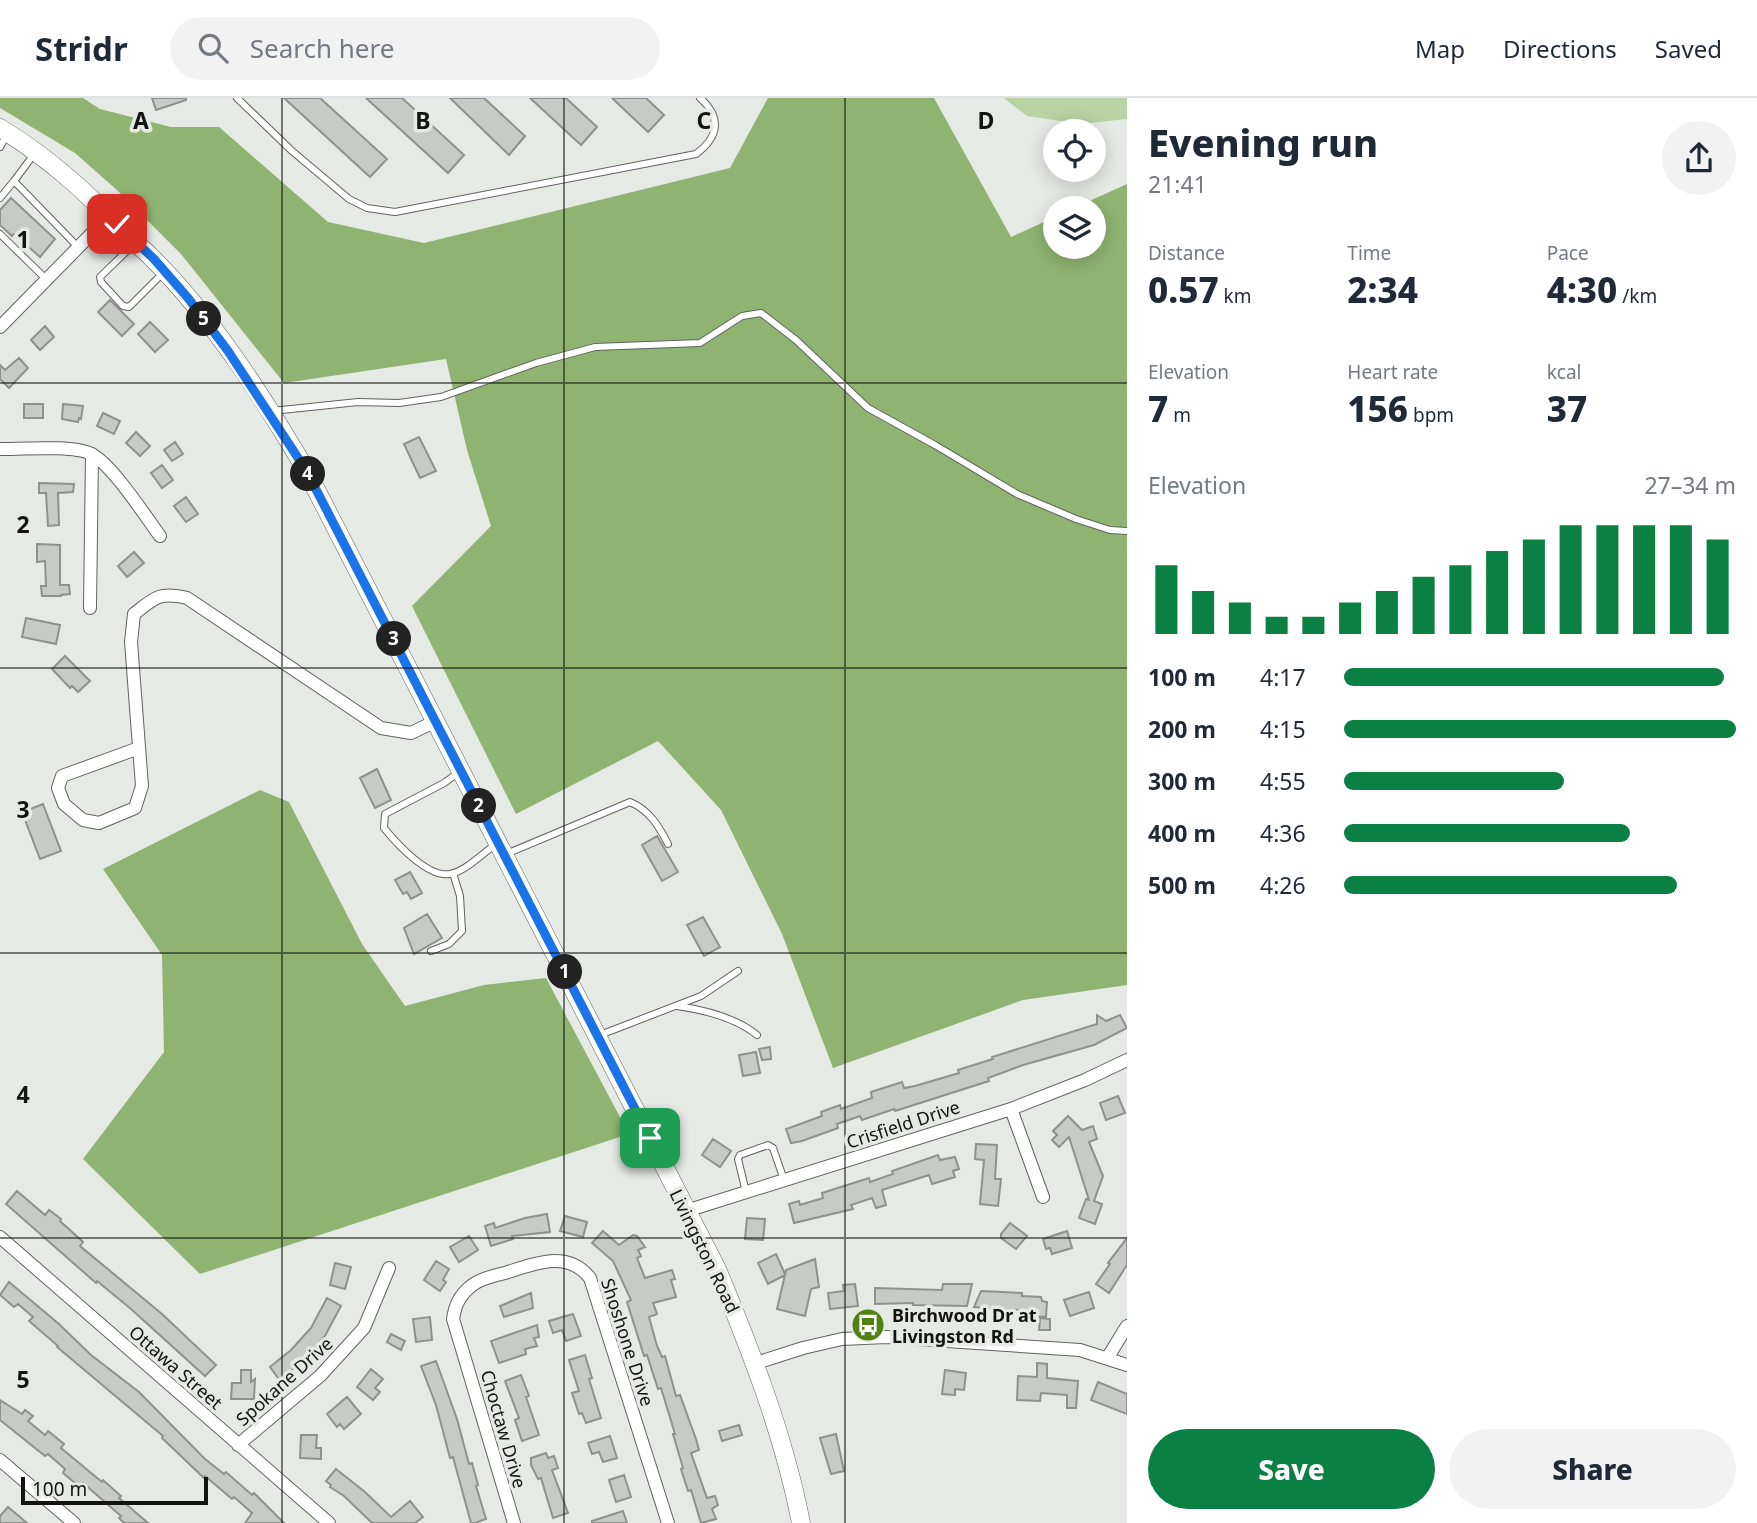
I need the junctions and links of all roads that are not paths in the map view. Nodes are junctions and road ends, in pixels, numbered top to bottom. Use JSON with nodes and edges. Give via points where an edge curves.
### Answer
{"nodes":[{"id":1,"x":237,"y":98,"type":"edge"},
{"id":2,"x":700,"y":98,"type":"edge"},
{"id":3,"x":3,"y":136,"type":"edge"},
{"id":4,"x":36,"y":152,"type":"junction"},
{"id":5,"x":14,"y":181,"type":"junction"},
{"id":6,"x":0,"y":198,"type":"edge"},
{"id":7,"x":109,"y":216,"type":"junction"},
{"id":8,"x":0,"y":234,"type":"edge"},
{"id":9,"x":135,"y":243,"type":"junction"},
{"id":10,"x":78,"y":247,"type":"junction"},
{"id":11,"x":164,"y":272,"type":"junction"},
{"id":12,"x":47,"y":280,"type":"junction"},
{"id":13,"x":0,"y":327,"type":"edge"},
{"id":14,"x":270,"y":412,"type":"junction"},
{"id":15,"x":0,"y":449,"type":"edge"},
{"id":16,"x":92,"y":454,"type":"junction"},
{"id":17,"x":1127,"y":531,"type":"edge"},
{"id":18,"x":160,"y":536,"type":"dead end"},
{"id":19,"x":90,"y":608,"type":"dead end"},
{"id":20,"x":436,"y":721,"type":"junction"},
{"id":21,"x":139,"y":748,"type":"junction"},
{"id":22,"x":461,"y":771,"type":"junction"},
{"id":23,"x":668,"y":844,"type":"dead end"},
{"id":24,"x":501,"y":849,"type":"junction"},
{"id":25,"x":453,"y":873,"type":"junction"},
{"id":26,"x":431,"y":951,"type":"dead end"},
{"id":27,"x":738,"y":971,"type":"dead end"},
{"id":28,"x":675,"y":1006,"type":"junction"},
{"id":29,"x":598,"y":1035,"type":"junction"},
{"id":30,"x":757,"y":1035,"type":"dead end"},
{"id":31,"x":1127,"y":1060,"type":"edge"},
{"id":32,"x":1011,"y":1109,"type":"junction"},
{"id":33,"x":785,"y":1180,"type":"junction"},
{"id":34,"x":746,"y":1192,"type":"junction"},
{"id":35,"x":1043,"y":1197,"type":"dead end"},
{"id":36,"x":686,"y":1211,"type":"junction"},
{"id":37,"x":0,"y":1237,"type":"edge"},
{"id":38,"x":389,"y":1268,"type":"dead end"},
{"id":39,"x":1127,"y":1326,"type":"edge"},
{"id":40,"x":462,"y":1345,"type":"joint"},
{"id":41,"x":1108,"y":1357,"type":"junction"},
{"id":42,"x":756,"y":1363,"type":"junction"},
{"id":43,"x":1127,"y":1365,"type":"edge"},
{"id":44,"x":238,"y":1445,"type":"junction"},
{"id":45,"x":0,"y":1460,"type":"edge"},
{"id":46,"x":74,"y":1523,"type":"edge"},
{"id":47,"x":329,"y":1523,"type":"edge"},
{"id":48,"x":514,"y":1523,"type":"edge"},
{"id":49,"x":668,"y":1523,"type":"edge"},
{"id":50,"x":801,"y":1523,"type":"edge"}],
"edges":[{"from":1,"to":2,"type":"lane","via":[[349,199],[367,208],[395,212],[696,153],[707,146],[716,122]]},
{"from":3,"to":4,"type":"main road","name":"Livingston Road"},
{"from":4,"to":5,"type":"lane"},
{"from":4,"to":7,"type":"main road","name":"Livingston Road"},
{"from":5,"to":6,"type":"lane"},
{"from":5,"to":10,"type":"lane"},
{"from":7,"to":9,"type":"main road","name":"Livingston Road"},
{"from":7,"to":10,"type":"street"},
{"from":8,"to":12,"type":"lane"},
{"from":9,"to":11,"type":"main road","name":"Livingston Road"},
{"from":9,"to":11,"type":"lane","via":[[100,277],[123,306],[128,307]]},
{"from":10,"to":12,"type":"street"},
{"from":11,"to":14,"type":"main road","name":"Livingston Road"},
{"from":12,"to":13,"type":"street"},
{"from":14,"to":17,"type":"lane","via":[[440,397],[595,347],[700,343],[742,316],[761,313],[868,408],[1017,494],[1076,519]]},
{"from":14,"to":20,"type":"main road","name":"Livingston Road","via":[[311,479]]},
{"from":15,"to":16,"type":"street"},
{"from":16,"to":18,"type":"street","via":[[114,475]]},
{"from":16,"to":19,"type":"street"},
{"from":20,"to":21,"type":"street","via":[[411,733],[381,729],[187,597],[172,594],[155,597],[134,614],[131,642]]},
{"from":20,"to":22,"type":"main road","name":"Livingston Road"},
{"from":21,"to":21,"type":"street","via":[[142,786],[135,808],[99,823],[83,820],[64,804],[58,788],[62,776]]},
{"from":22,"to":24,"type":"main road","name":"Livingston Road"},
{"from":22,"to":25,"type":"lane","via":[[384,818],[384,828],[400,848],[437,874]]},
{"from":23,"to":24,"type":"lane","via":[[653,819],[630,802]]},
{"from":24,"to":25,"type":"lane"},
{"from":24,"to":29,"type":"main road","name":"Livingston Road"},
{"from":25,"to":26,"type":"lane","via":[[462,931],[449,944]]},
{"from":27,"to":28,"type":"lane","via":[[701,996]]},
{"from":28,"to":29,"type":"lane"},
{"from":28,"to":30,"type":"lane","via":[[727,1018]]},
{"from":29,"to":36,"type":"main road","name":"Livingston Road"},
{"from":31,"to":32,"type":"street","name":"Crisfield Drive"},
{"from":32,"to":33,"type":"street","name":"Crisfield Drive"},
{"from":32,"to":35,"type":"street"},
{"from":33,"to":34,"type":"street","name":"Crisfield Drive"},
{"from":33,"to":34,"type":"lane","via":[[768,1145],[740,1155]]},
{"from":34,"to":36,"type":"street","name":"Crisfield Drive"},
{"from":36,"to":42,"type":"main road","name":"Livingston Road","via":[[717,1269]]},
{"from":37,"to":44,"type":"street","name":"Ottawa Street"},
{"from":38,"to":44,"type":"street","name":"Spokane Drive","via":[[364,1328],[320,1376]]},
{"from":39,"to":41,"type":"street"},
{"from":40,"to":48,"type":"street","name":"Choctaw Drive"},
{"from":40,"to":49,"type":"street","name":"Shoshone Drive","via":[[453,1320],[455,1308],[478,1281],[544,1261],[558,1260],[580,1268],[590,1278],[596,1295]]},
{"from":41,"to":42,"type":"street","via":[[1080,1350],[886,1337],[842,1339]]},
{"from":41,"to":43,"type":"street"},
{"from":42,"to":50,"type":"main road","name":"Livingston Road"},
{"from":44,"to":47,"type":"street","name":"Ottawa Street"},
{"from":45,"to":46,"type":"street"}]}
